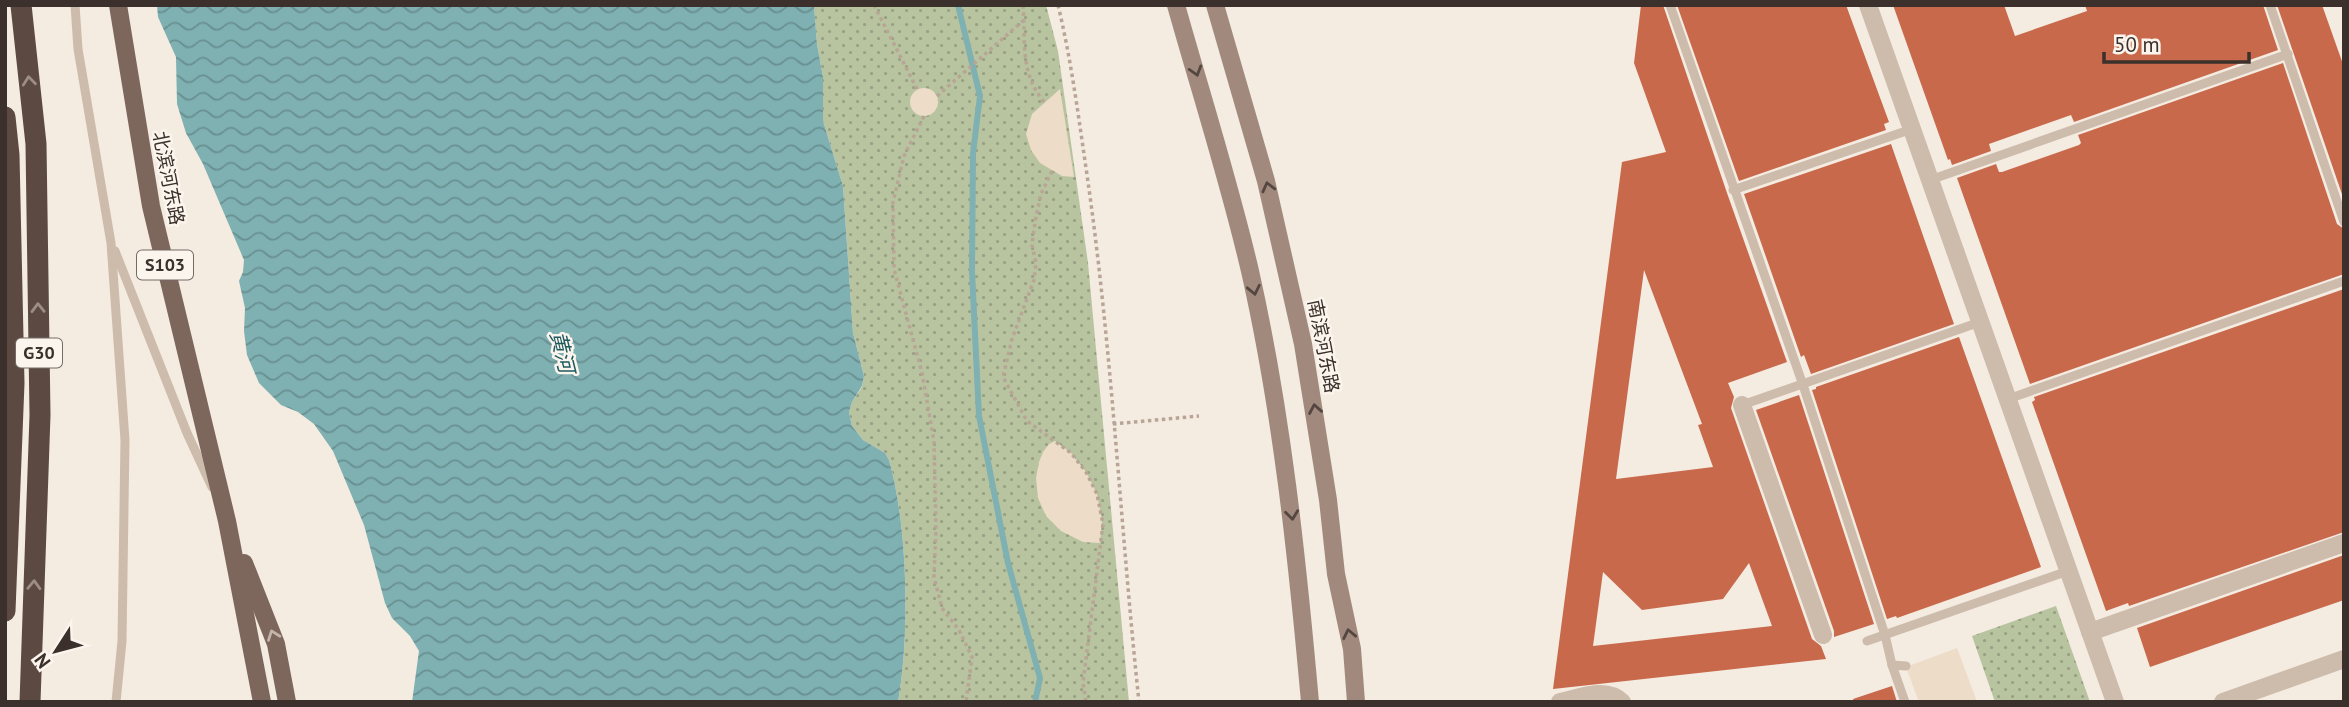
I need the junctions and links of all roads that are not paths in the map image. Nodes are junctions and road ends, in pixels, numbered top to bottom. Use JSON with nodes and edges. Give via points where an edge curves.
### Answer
{"nodes":[{"id":1,"x":21,"y":5,"type":"edge"},
{"id":2,"x":75,"y":5,"type":"edge"},
{"id":3,"x":118,"y":5,"type":"edge"},
{"id":4,"x":1176,"y":5,"type":"edge"},
{"id":5,"x":1215,"y":5,"type":"edge"},
{"id":6,"x":1670,"y":5,"type":"edge"},
{"id":7,"x":1868,"y":5,"type":"edge"},
{"id":8,"x":2270,"y":5,"type":"edge"},
{"id":9,"x":2288,"y":54,"type":"junction"},
{"id":10,"x":5,"y":117,"type":"edge"},
{"id":11,"x":1912,"y":129,"type":"junction"},
{"id":12,"x":1930,"y":180,"type":"junction"},
{"id":13,"x":1733,"y":190,"type":"junction"},
{"id":14,"x":2344,"y":222,"type":"edge"},
{"id":15,"x":111,"y":243,"type":"junction"},
{"id":16,"x":2344,"y":281,"type":"edge"},
{"id":17,"x":1980,"y":322,"type":"junction"},
{"id":18,"x":1803,"y":385,"type":"junction"},
{"id":19,"x":2008,"y":399,"type":"junction"},
{"id":20,"x":1742,"y":405,"type":"joint"},
{"id":21,"x":227,"y":521,"type":"junction"},
{"id":22,"x":2344,"y":543,"type":"edge"},
{"id":23,"x":2068,"y":571,"type":"junction"},
{"id":24,"x":5,"y":611,"type":"edge"},
{"id":25,"x":2090,"y":632,"type":"junction"},
{"id":26,"x":1823,"y":635,"type":"dead end"},
{"id":27,"x":1885,"y":635,"type":"junction"},
{"id":28,"x":1867,"y":642,"type":"dead end"},
{"id":29,"x":2344,"y":659,"type":"edge"},
{"id":30,"x":1892,"y":665,"type":"junction"},
{"id":31,"x":1906,"y":667,"type":"dead end"},
{"id":32,"x":30,"y":702,"type":"edge"},
{"id":33,"x":116,"y":702,"type":"edge"},
{"id":34,"x":262,"y":702,"type":"edge"},
{"id":35,"x":287,"y":702,"type":"edge"},
{"id":36,"x":1310,"y":702,"type":"edge"},
{"id":37,"x":1356,"y":702,"type":"edge"},
{"id":38,"x":1560,"y":702,"type":"edge"},
{"id":39,"x":1622,"y":702,"type":"edge"},
{"id":40,"x":1905,"y":702,"type":"edge"},
{"id":41,"x":2115,"y":702,"type":"edge"},
{"id":42,"x":2223,"y":702,"type":"edge"}],
"edges":[{"from":32,"to":1,"type":"highway","number":"G30","one_way":true,"via":[[40,415],[36,144]]},
{"from":2,"to":15,"type":"lane","via":[[78,49]]},
{"from":3,"to":21,"type":"main road","name":"北滨河东路","number":"S103","via":[[151,206]]},
{"from":4,"to":36,"type":"main road","one_way":true,"via":[[1231,192],[1267,353],[1292,506]]},
{"from":37,"to":5,"type":"main road","name":"南滨河东路","one_way":true,"via":[[1352,649],[1336,574],[1303,344],[1266,181]]},
{"from":6,"to":13,"type":"lane"},
{"from":7,"to":11,"type":"street"},
{"from":8,"to":9,"type":"lane"},
{"from":9,"to":12,"type":"lane"},
{"from":9,"to":14,"type":"lane"},
{"from":10,"to":24,"type":"highway","number":"G30","via":[[15,383]]},
{"from":11,"to":12,"type":"street"},
{"from":11,"to":13,"type":"lane"},
{"from":12,"to":17,"type":"street"},
{"from":13,"to":18,"type":"lane"},
{"from":15,"to":21,"type":"lane"},
{"from":15,"to":33,"type":"lane","via":[[125,440],[122,640]]},
{"from":16,"to":19,"type":"lane"},
{"from":17,"to":18,"type":"lane"},
{"from":17,"to":19,"type":"street"},
{"from":18,"to":20,"type":"lane"},
{"from":18,"to":27,"type":"lane"},
{"from":19,"to":23,"type":"street"},
{"from":20,"to":26,"type":"street"},
{"from":21,"to":34,"type":"main road","name":"北滨河东路","number":"S103"},
{"from":35,"to":21,"type":"main road","name":"北滨河东路","number":"S103","one_way":true,"via":[[276,644]]},
{"from":22,"to":25,"type":"street"},
{"from":23,"to":25,"type":"street"},
{"from":23,"to":27,"type":"lane"},
{"from":25,"to":41,"type":"street"},
{"from":27,"to":28,"type":"lane"},
{"from":27,"to":30,"type":"lane"},
{"from":29,"to":42,"type":"street"},
{"from":30,"to":31,"type":"lane"},
{"from":30,"to":40,"type":"lane"},
{"from":38,"to":39,"type":"street","via":[[1599,693]]}]}
